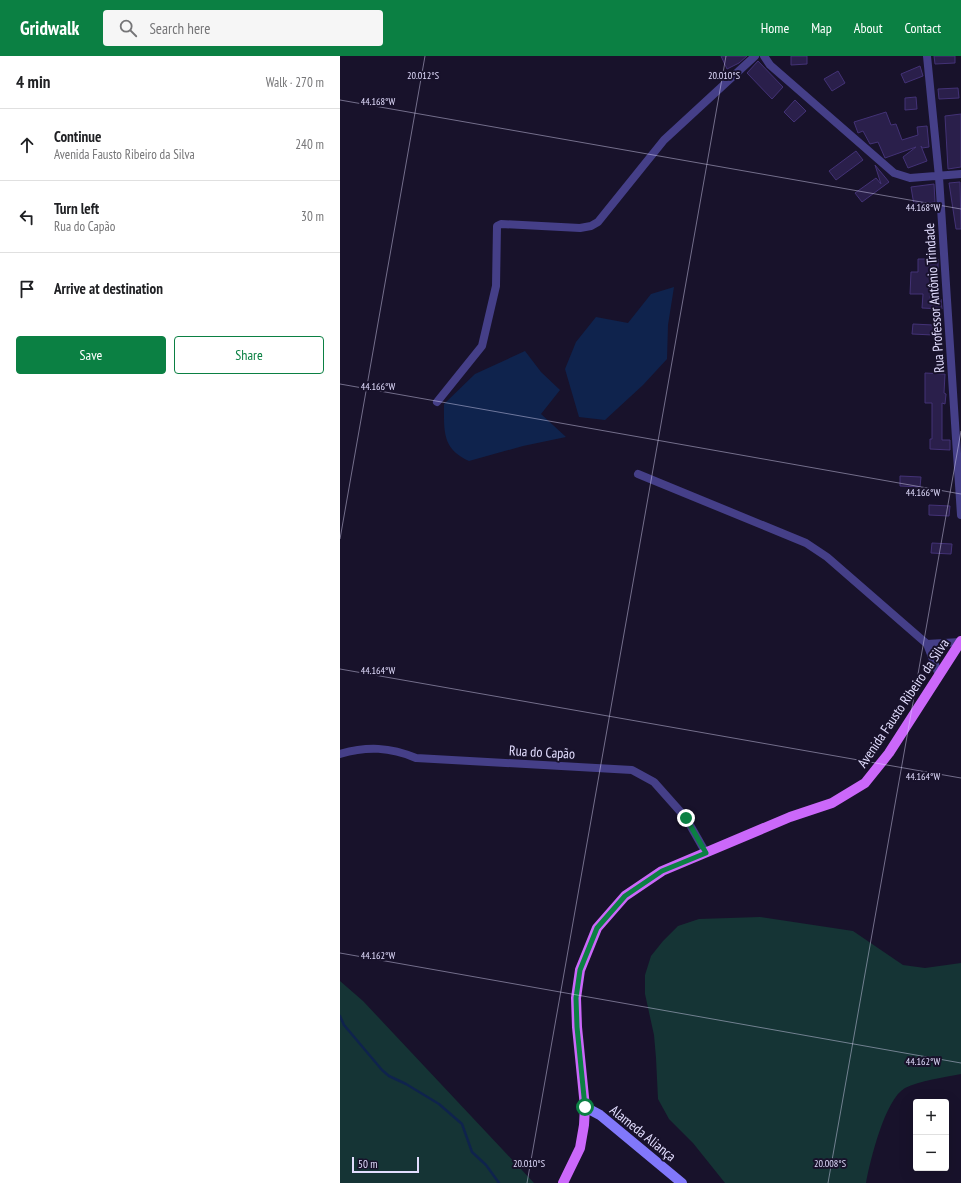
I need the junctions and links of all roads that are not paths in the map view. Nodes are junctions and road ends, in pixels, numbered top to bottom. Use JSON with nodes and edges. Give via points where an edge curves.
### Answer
{"nodes":[{"id":1,"x":756,"y":56,"type":"edge"},
{"id":2,"x":764,"y":56,"type":"edge"},
{"id":3,"x":927,"y":56,"type":"edge"},
{"id":4,"x":961,"y":174,"type":"edge"},
{"id":5,"x":939,"y":177,"type":"junction"},
{"id":6,"x":438,"y":402,"type":"dead end"},
{"id":7,"x":959,"y":446,"type":"edge"},
{"id":8,"x":638,"y":474,"type":"dead end"},
{"id":9,"x":961,"y":515,"type":"edge"},
{"id":10,"x":961,"y":642,"type":"edge"},
{"id":11,"x":927,"y":644,"type":"junction"},
{"id":12,"x":939,"y":676,"type":"junction"},
{"id":13,"x":340,"y":754,"type":"edge"},
{"id":14,"x":706,"y":853,"type":"junction"},
{"id":15,"x":585,"y":1107,"type":"junction"},
{"id":16,"x":563,"y":1183,"type":"edge"},
{"id":17,"x":682,"y":1183,"type":"edge"}],
"edges":[{"from":1,"to":6,"type":"street","via":[[664,140],[598,222],[580,228],[501,224],[496,226],[496,286],[482,346]]},
{"from":2,"to":5,"type":"street","via":[[770,65],[894,173],[910,178]]},
{"from":3,"to":5,"type":"street","name":"Rua Professor Antônio Trindade"},
{"from":4,"to":5,"type":"street"},
{"from":5,"to":7,"type":"street","name":"Rua Professor Antônio Trindade"},
{"from":7,"to":9,"type":"street","name":"Rua Professor Antônio Trindade"},
{"from":8,"to":11,"type":"street","via":[[806,543],[827,557]]},
{"from":10,"to":11,"type":"street"},
{"from":10,"to":12,"type":"main road","name":"Avenida Fausto Ribeiro da Silva"},
{"from":11,"to":12,"type":"street"},
{"from":12,"to":14,"type":"main road","name":"Avenida Fausto Ribeiro da Silva","via":[[889,753],[865,783],[832,804],[790,817]]},
{"from":13,"to":14,"type":"street","name":"Rua do Capão","via":[[383,748],[416,758],[632,770],[654,782],[686,818]]},
{"from":14,"to":15,"type":"main road","name":"Avenida Fausto Ribeiro da Silva","via":[[662,871],[625,896],[597,928],[580,970],[576,998]]},
{"from":15,"to":16,"type":"main road","name":"Avenida Fausto Ribeiro da Silva","via":[[580,1148]]},
{"from":15,"to":17,"type":"street","name":"Alameda Aliança","via":[[600,1115]]}]}
